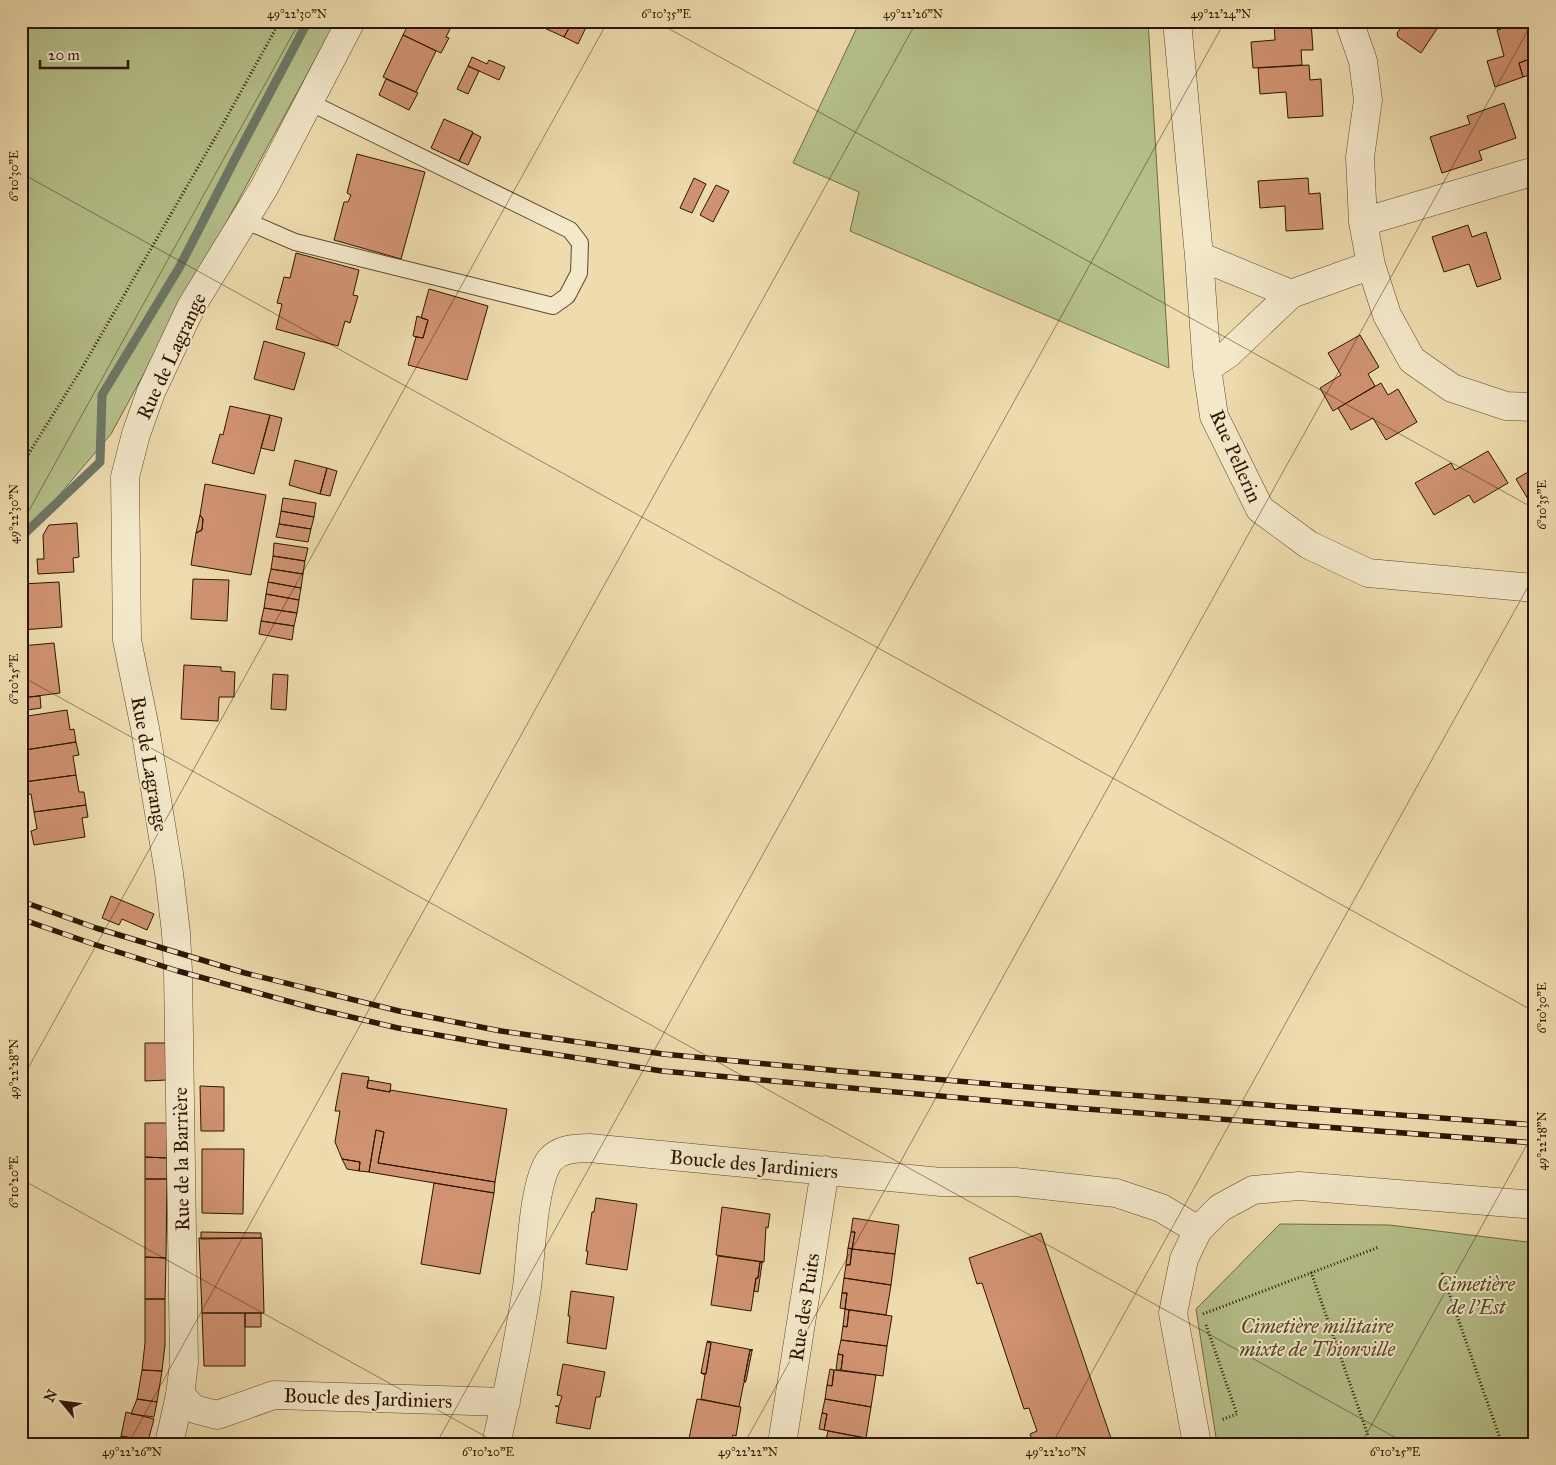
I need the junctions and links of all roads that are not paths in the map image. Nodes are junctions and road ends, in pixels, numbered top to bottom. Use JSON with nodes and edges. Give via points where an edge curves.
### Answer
{"nodes":[{"id":1,"x":351,"y":21,"type":"edge"},
{"id":2,"x":1177,"y":21,"type":"edge"},
{"id":3,"x":1349,"y":21,"type":"edge"},
{"id":4,"x":309,"y":102,"type":"junction"},
{"id":5,"x":1535,"y":171,"type":"edge"},
{"id":6,"x":244,"y":220,"type":"junction"},
{"id":7,"x":1363,"y":222,"type":"junction"},
{"id":8,"x":1199,"y":256,"type":"junction"},
{"id":9,"x":1371,"y":265,"type":"junction"},
{"id":10,"x":1291,"y":294,"type":"junction"},
{"id":11,"x":1207,"y":368,"type":"junction"},
{"id":12,"x":1535,"y":407,"type":"edge"},
{"id":13,"x":1535,"y":588,"type":"edge"},
{"id":14,"x":169,"y":873,"type":"joint"},
{"id":15,"x":825,"y":1170,"type":"junction"},
{"id":16,"x":1535,"y":1205,"type":"edge"},
{"id":17,"x":1198,"y":1230,"type":"junction"},
{"id":18,"x":180,"y":1395,"type":"junction"},
{"id":19,"x":506,"y":1402,"type":"junction"},
{"id":20,"x":169,"y":1444,"type":"edge"},
{"id":21,"x":496,"y":1444,"type":"edge"},
{"id":22,"x":782,"y":1444,"type":"edge"},
{"id":23,"x":1197,"y":1444,"type":"edge"}],
"edges":[{"from":1,"to":4,"type":"street","name":"Rue de Lagrange"},
{"from":2,"to":8,"type":"street","name":"Rue Pellerin"},
{"from":3,"to":7,"type":"street","via":[[1363,61],[1368,100],[1360,157]]},
{"from":4,"to":6,"type":"street","name":"Rue de Lagrange"},
{"from":4,"to":6,"type":"lane","via":[[570,230],[580,243],[579,273],[567,296],[553,306],[295,242]]},
{"from":5,"to":7,"type":"street"},
{"from":6,"to":14,"type":"street","name":"Rue de Lagrange","via":[[191,307],[151,392],[125,478],[127,640]]},
{"from":7,"to":9,"type":"street"},
{"from":8,"to":10,"type":"street"},
{"from":8,"to":11,"type":"street","name":"Rue Pellerin"},
{"from":9,"to":10,"type":"street"},
{"from":9,"to":12,"type":"street","via":[[1387,315],[1412,360],[1452,388],[1506,406]]},
{"from":10,"to":11,"type":"street","via":[[1228,354]]},
{"from":11,"to":13,"type":"street","name":"Rue Pellerin","via":[[1214,416],[1260,509],[1309,545],[1368,573]]},
{"from":14,"to":18,"type":"street","name":"Rue de la Barrière","via":[[178,981],[184,1363]]},
{"from":15,"to":17,"type":"street","name":"Boucle des Jardiniers","via":[[941,1182],[1014,1182],[1116,1193],[1161,1208]]},
{"from":15,"to":19,"type":"street","name":"Boucle des Jardiniers","via":[[588,1148],[563,1150],[550,1161],[539,1185]]},
{"from":15,"to":22,"type":"street","name":"Rue des Puits"},
{"from":16,"to":17,"type":"street","via":[[1299,1186],[1253,1190],[1220,1208]]},
{"from":17,"to":23,"type":"street","via":[[1184,1259],[1174,1313]]},
{"from":18,"to":19,"type":"street","name":"Boucle des Jardiniers","via":[[194,1410],[217,1415],[274,1395]]},
{"from":18,"to":20,"type":"street","name":"Rue de la Barrière"},
{"from":19,"to":21,"type":"street","name":"Boucle des Jardiniers"}]}
